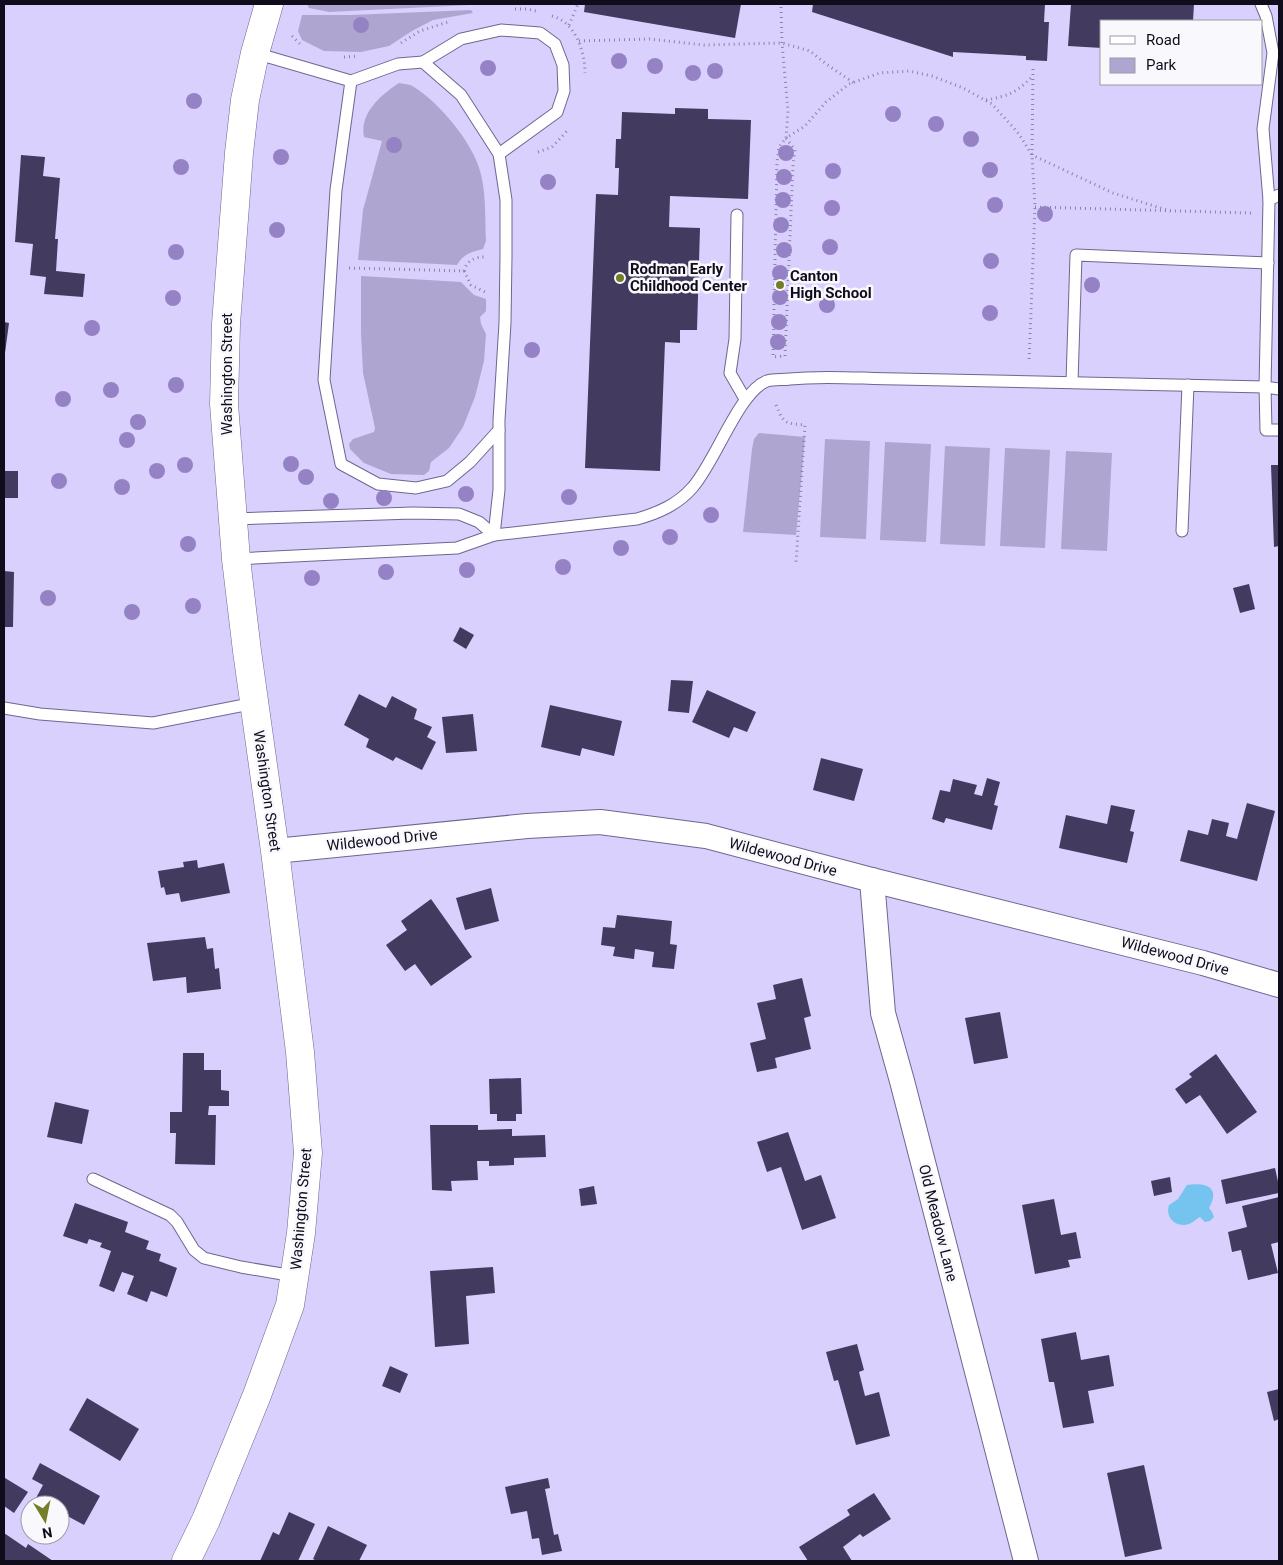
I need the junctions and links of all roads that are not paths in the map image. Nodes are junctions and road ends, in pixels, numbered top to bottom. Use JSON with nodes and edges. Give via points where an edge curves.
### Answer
{"nodes":[{"id":1,"x":268,"y":4,"type":"edge"},
{"id":2,"x":1261,"y":4,"type":"edge"},
{"id":3,"x":255,"y":53,"type":"junction"},
{"id":4,"x":423,"y":62,"type":"junction"},
{"id":5,"x":351,"y":81,"type":"junction"},
{"id":6,"x":499,"y":154,"type":"junction"},
{"id":7,"x":1274,"y":197,"type":"edge"},
{"id":8,"x":737,"y":215,"type":"dead end"},
{"id":9,"x":1268,"y":263,"type":"junction"},
{"id":10,"x":1072,"y":382,"type":"junction"},
{"id":11,"x":1188,"y":385,"type":"junction"},
{"id":12,"x":1265,"y":387,"type":"junction"},
{"id":13,"x":1279,"y":389,"type":"edge"},
{"id":14,"x":745,"y":399,"type":"junction"},
{"id":15,"x":499,"y":430,"type":"junction"},
{"id":16,"x":1279,"y":430,"type":"edge"},
{"id":17,"x":233,"y":519,"type":"junction"},
{"id":18,"x":1182,"y":531,"type":"dead end"},
{"id":19,"x":494,"y":535,"type":"junction"},
{"id":20,"x":236,"y":559,"type":"junction"},
{"id":21,"x":254,"y":703,"type":"junction"},
{"id":22,"x":4,"y":708,"type":"edge"},
{"id":23,"x":276,"y":851,"type":"junction"},
{"id":24,"x":872,"y":880,"type":"junction"},
{"id":25,"x":1279,"y":984,"type":"edge"},
{"id":26,"x":93,"y":1179,"type":"dead end"},
{"id":27,"x":294,"y":1276,"type":"junction"},
{"id":28,"x":186,"y":1561,"type":"edge"},
{"id":29,"x":1026,"y":1561,"type":"edge"}],
"edges":[{"from":1,"to":3,"type":"main road","name":"Washington Street"},
{"from":2,"to":7,"type":"lane","via":[[1274,53],[1263,130]]},
{"from":3,"to":5,"type":"lane"},
{"from":3,"to":17,"type":"main road","name":"Washington Street","via":[[239,153],[226,324],[224,404]]},
{"from":4,"to":5,"type":"lane","via":[[398,64]]},
{"from":4,"to":6,"type":"lane","via":[[461,95]]},
{"from":4,"to":6,"type":"lane","via":[[462,39],[501,30],[540,33],[555,44],[563,65],[564,90],[557,112]]},
{"from":5,"to":15,"type":"lane","via":[[336,190],[324,380],[341,464],[378,484],[416,488],[447,481],[470,462]]},
{"from":6,"to":15,"type":"lane","via":[[506,200]]},
{"from":7,"to":9,"type":"lane","via":[[1269,213]]},
{"from":8,"to":14,"type":"lane","via":[[735,339],[730,373]]},
{"from":9,"to":10,"type":"lane","via":[[1076,255]]},
{"from":9,"to":12,"type":"lane"},
{"from":10,"to":11,"type":"lane"},
{"from":10,"to":14,"type":"lane","via":[[804,378],[768,381]]},
{"from":11,"to":12,"type":"lane"},
{"from":11,"to":18,"type":"lane"},
{"from":12,"to":13,"type":"lane"},
{"from":12,"to":16,"type":"lane","via":[[1266,430]]},
{"from":14,"to":19,"type":"lane","via":[[712,460],[692,488],[669,507],[637,519]]},
{"from":15,"to":19,"type":"lane","via":[[499,490]]},
{"from":17,"to":19,"type":"lane","via":[[459,514],[479,522]]},
{"from":17,"to":20,"type":"main road","name":"Washington Street"},
{"from":19,"to":20,"type":"lane","via":[[457,548]]},
{"from":20,"to":21,"type":"main road","name":"Washington Street"},
{"from":21,"to":22,"type":"lane","via":[[153,723]]},
{"from":21,"to":23,"type":"main road","name":"Washington Street"},
{"from":23,"to":24,"type":"street","name":"Wildewood Drive","via":[[527,826],[600,822],[706,836]]},
{"from":23,"to":27,"type":"main road","name":"Washington Street","via":[[300,1052],[308,1153]]},
{"from":24,"to":25,"type":"street","name":"Wildewood Drive"},
{"from":24,"to":29,"type":"street","name":"Old Meadow Lane","via":[[883,1014]]},
{"from":26,"to":27,"type":"lane","via":[[170,1215],[194,1250],[204,1258]]},
{"from":27,"to":28,"type":"main road","name":"Washington Street","via":[[290,1305],[257,1395]]}]}
